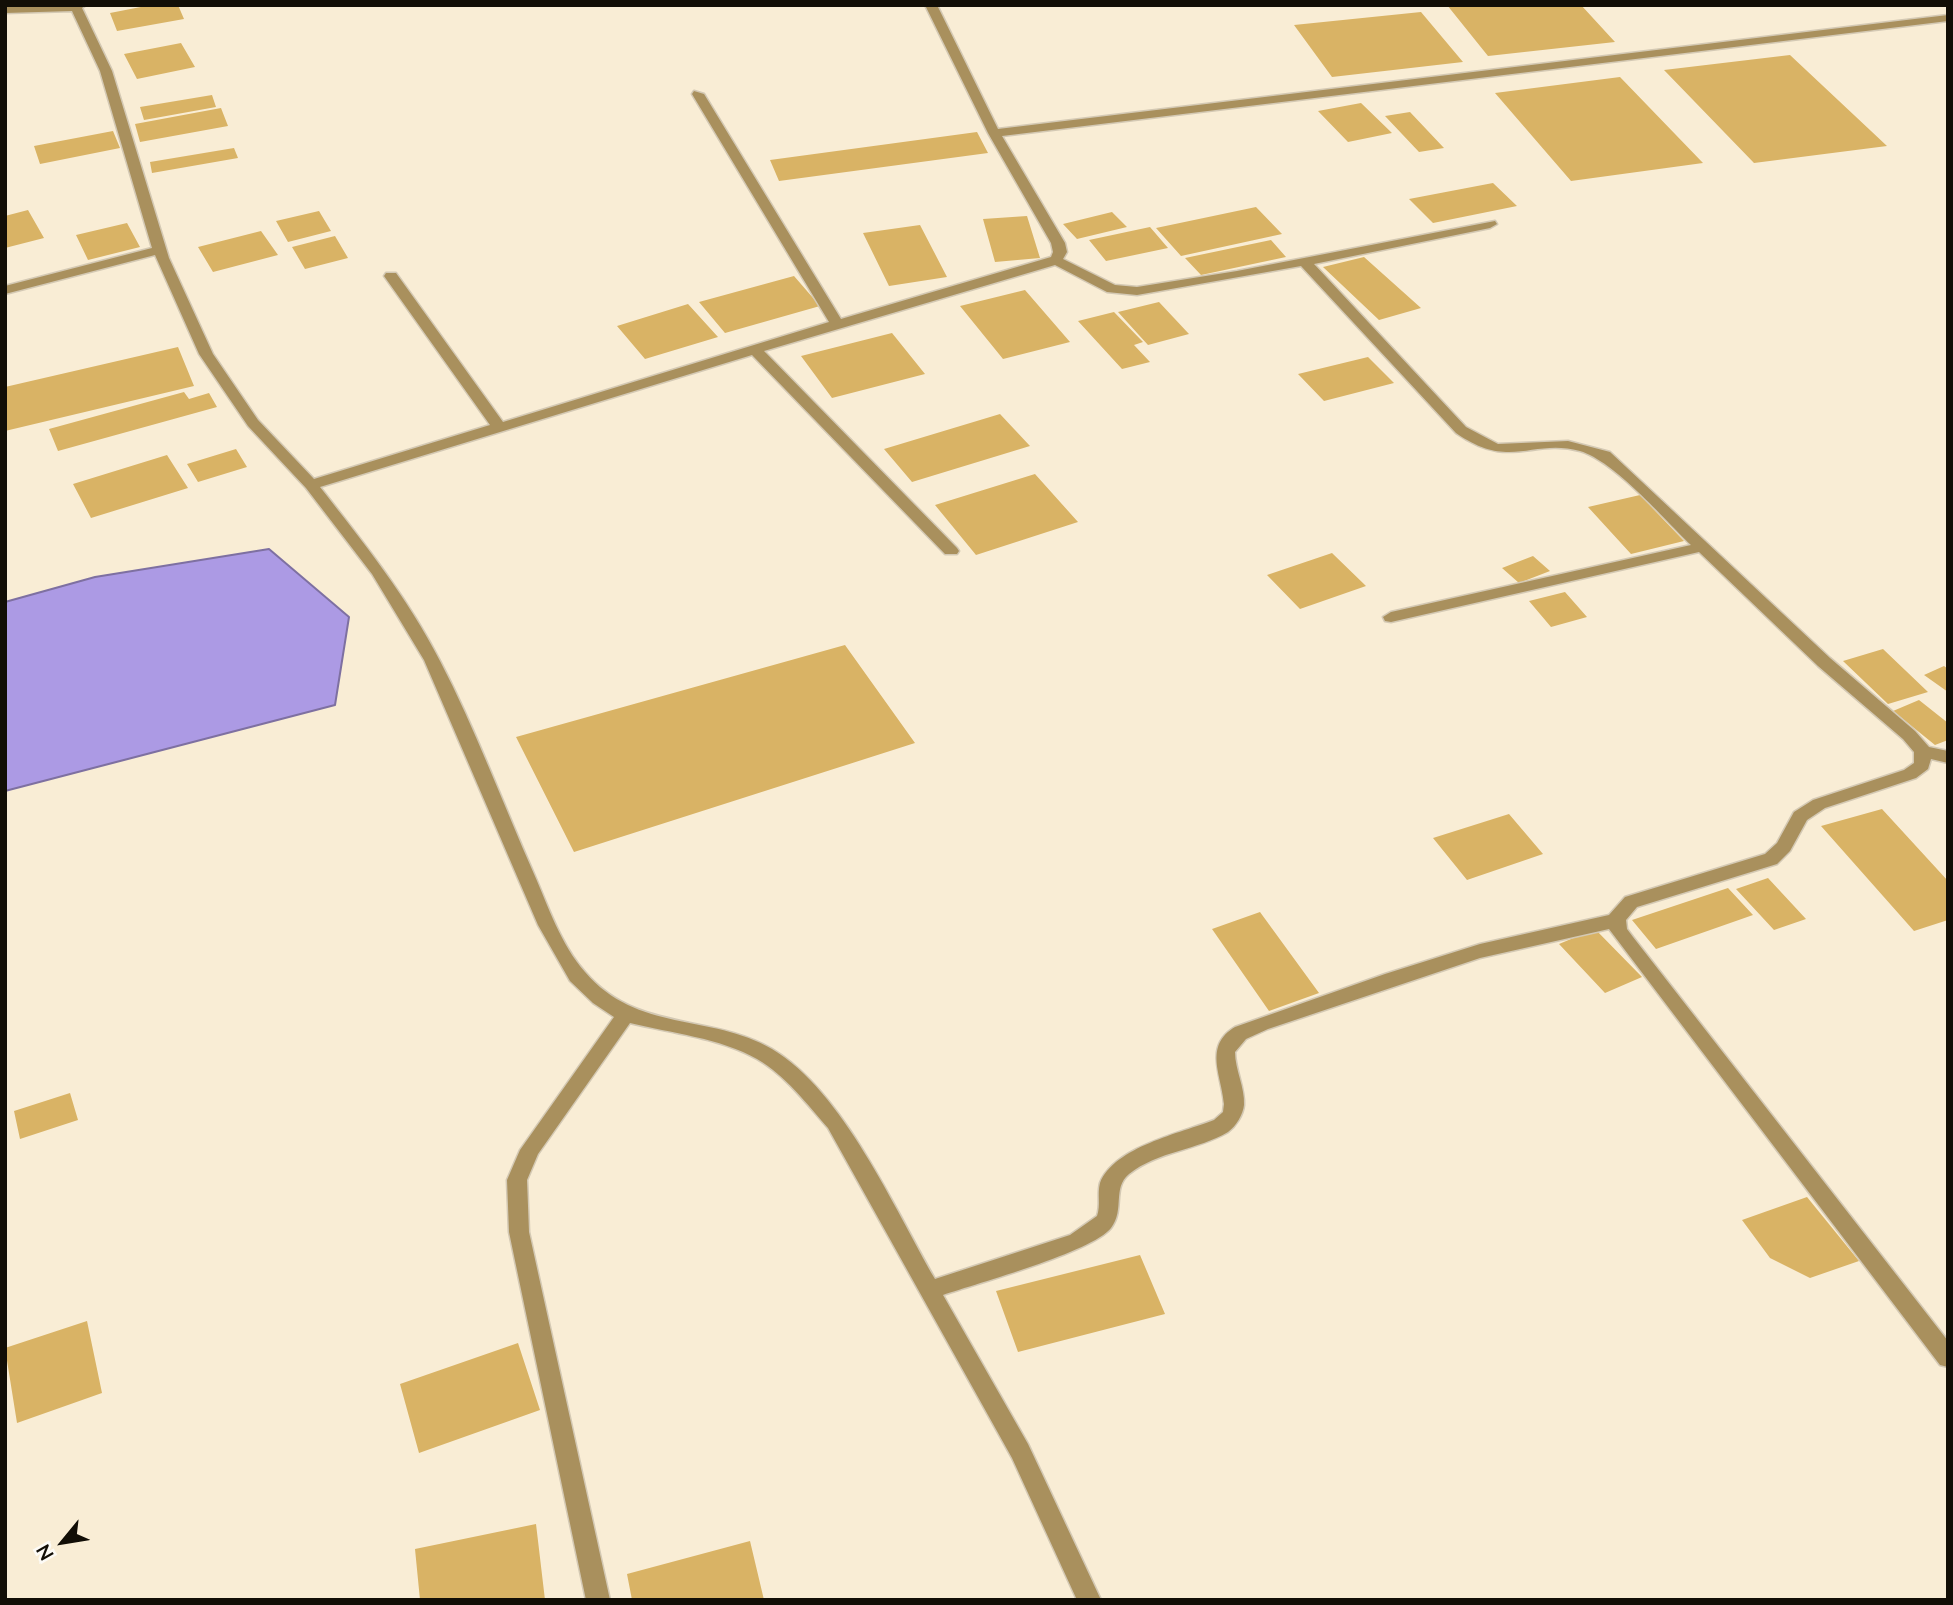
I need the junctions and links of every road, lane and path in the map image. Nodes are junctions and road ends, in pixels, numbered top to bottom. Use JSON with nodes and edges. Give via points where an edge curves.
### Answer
{"nodes":[{"id":1,"x":931,"y":5,"type":"edge"},
{"id":2,"x":78,"y":6,"type":"edge"},
{"id":3,"x":5,"y":10,"type":"edge"},
{"id":4,"x":1948,"y":18,"type":"edge"},
{"id":5,"x":698,"y":94,"type":"dead end"},
{"id":6,"x":994,"y":133,"type":"junction"},
{"id":7,"x":1490,"y":225,"type":"dead end"},
{"id":8,"x":160,"y":250,"type":"junction"},
{"id":9,"x":1056,"y":260,"type":"junction"},
{"id":10,"x":1305,"y":262,"type":"junction"},
{"id":11,"x":391,"y":276,"type":"dead end"},
{"id":12,"x":5,"y":290,"type":"edge"},
{"id":13,"x":837,"y":324,"type":"junction"},
{"id":14,"x":754,"y":349,"type":"junction"},
{"id":15,"x":499,"y":427,"type":"junction"},
{"id":16,"x":311,"y":485,"type":"junction"},
{"id":17,"x":1702,"y":548,"type":"junction"},
{"id":18,"x":951,"y":551,"type":"dead end"},
{"id":19,"x":1391,"y":617,"type":"dead end"},
{"id":20,"x":1923,"y":751,"type":"junction"},
{"id":21,"x":1948,"y":757,"type":"edge"},
{"id":22,"x":1615,"y":921,"type":"junction"},
{"id":23,"x":626,"y":1015,"type":"junction"},
{"id":24,"x":930,"y":1290,"type":"junction"},
{"id":25,"x":1948,"y":1359,"type":"edge"},
{"id":26,"x":598,"y":1600,"type":"edge"},
{"id":27,"x":1089,"y":1600,"type":"edge"}],
"edges":[{"from":1,"to":6,"type":"street"},
{"from":2,"to":3,"type":"street"},
{"from":2,"to":8,"type":"street","via":[[106,71]]},
{"from":4,"to":6,"type":"street"},
{"from":5,"to":13,"type":"street"},
{"from":6,"to":9,"type":"street","via":[[1058,243]]},
{"from":7,"to":10,"type":"street"},
{"from":8,"to":12,"type":"street"},
{"from":8,"to":16,"type":"street","via":[[206,354],[253,423]]},
{"from":9,"to":10,"type":"street","via":[[1112,289],[1137,291]]},
{"from":9,"to":13,"type":"street"},
{"from":10,"to":17,"type":"street","via":[[1477,443],[1508,451],[1563,444],[1605,456]]},
{"from":11,"to":15,"type":"street"},
{"from":13,"to":14,"type":"street"},
{"from":14,"to":15,"type":"street"},
{"from":14,"to":18,"type":"street"},
{"from":15,"to":16,"type":"street"},
{"from":16,"to":23,"type":"street","via":[[378,572],[432,660],[547,925],[576,976]]},
{"from":17,"to":19,"type":"street"},
{"from":17,"to":20,"type":"street"},
{"from":20,"to":21,"type":"street"},
{"from":20,"to":22,"type":"street","via":[[1923,765],[1910,774],[1819,804],[1800,816],[1784,847],[1771,859],[1631,902]]},
{"from":22,"to":24,"type":"street","via":[[1565,928],[1438,965],[1234,1037],[1225,1050],[1235,1101],[1232,1115],[1221,1126],[1131,1161],[1116,1173],[1110,1190],[1110,1216],[1099,1230]]},
{"from":22,"to":25,"type":"street"},
{"from":23,"to":24,"type":"street","via":[[733,1041],[764,1054],[794,1076],[835,1122]]},
{"from":23,"to":26,"type":"street","via":[[530,1150],[517,1180],[519,1232]]},
{"from":24,"to":27,"type":"street","via":[[1020,1451]]}]}
